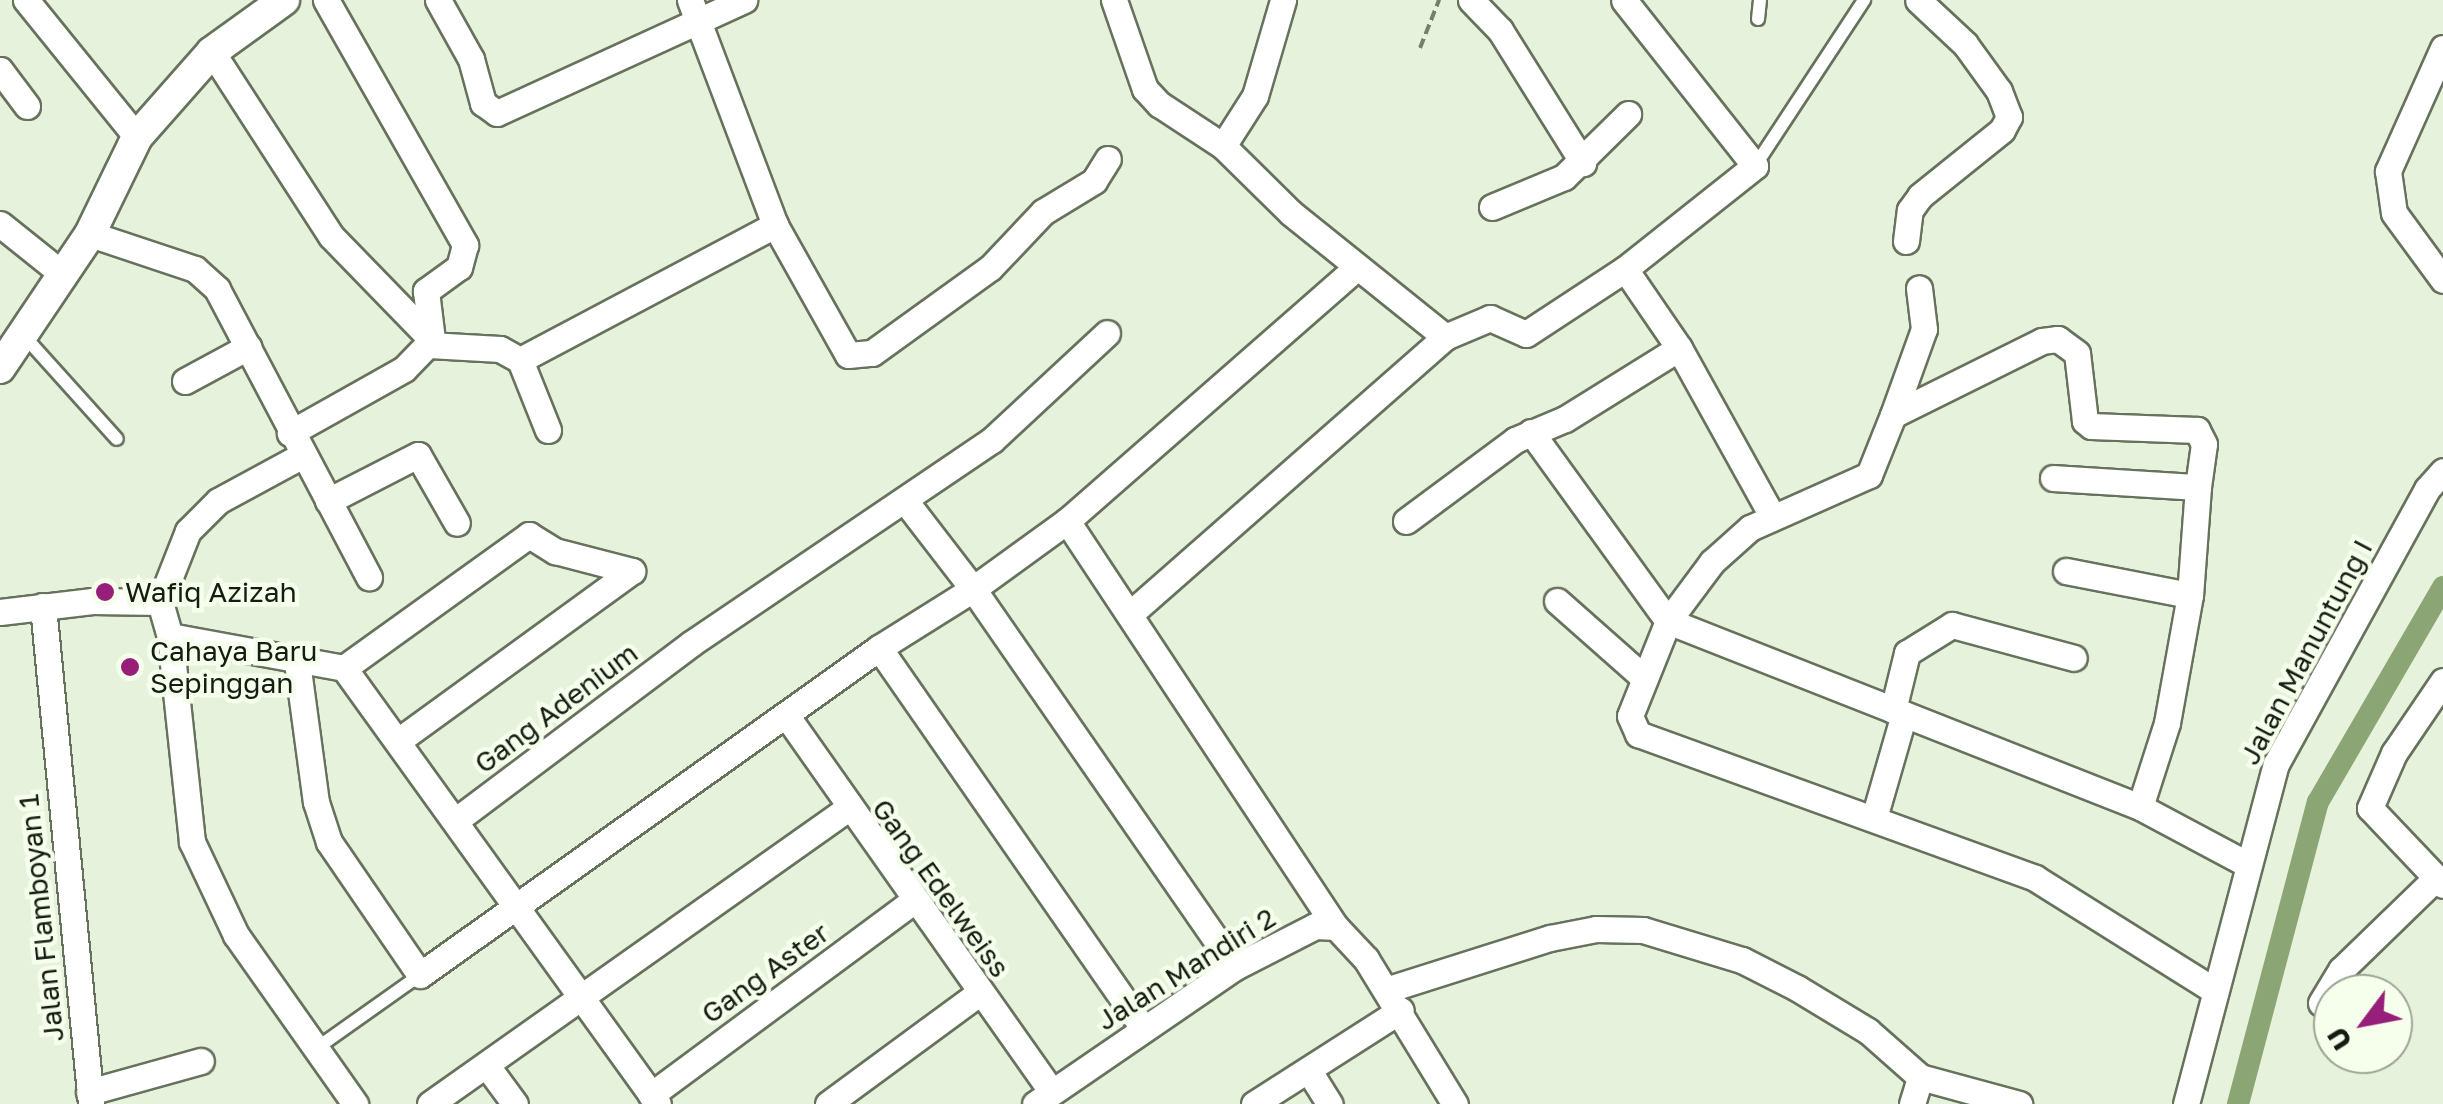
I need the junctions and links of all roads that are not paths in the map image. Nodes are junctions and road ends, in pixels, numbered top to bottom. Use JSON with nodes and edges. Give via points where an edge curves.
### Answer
{"nodes":[{"id":1,"x":284,"y":0,"type":"edge"},
{"id":2,"x":326,"y":0,"type":"edge"},
{"id":3,"x":438,"y":0,"type":"edge"},
{"id":4,"x":744,"y":0,"type":"edge"},
{"id":5,"x":1114,"y":0,"type":"edge"},
{"id":6,"x":1283,"y":0,"type":"edge"},
{"id":7,"x":1471,"y":0,"type":"edge"},
{"id":8,"x":1624,"y":0,"type":"edge"},
{"id":9,"x":1760,"y":0,"type":"edge"},
{"id":10,"x":1864,"y":0,"type":"edge"},
{"id":11,"x":1918,"y":0,"type":"edge"},
{"id":12,"x":30,"y":1,"type":"edge"},
{"id":13,"x":694,"y":9,"type":"edge"},
{"id":14,"x":1758,"y":19,"type":"dead end"},
{"id":15,"x":2443,"y":48,"type":"edge"},
{"id":16,"x":212,"y":52,"type":"junction"},
{"id":17,"x":0,"y":70,"type":"edge"},
{"id":18,"x":27,"y":106,"type":"dead end"},
{"id":19,"x":1628,"y":114,"type":"dead end"},
{"id":20,"x":137,"y":137,"type":"junction"},
{"id":21,"x":1223,"y":146,"type":"junction"},
{"id":22,"x":1108,"y":159,"type":"dead end"},
{"id":23,"x":1583,"y":163,"type":"junction"},
{"id":24,"x":1755,"y":166,"type":"junction"},
{"id":25,"x":1492,"y":207,"type":"dead end"},
{"id":26,"x":0,"y":224,"type":"edge"},
{"id":27,"x":775,"y":225,"type":"junction"},
{"id":28,"x":90,"y":234,"type":"junction"},
{"id":29,"x":1906,"y":241,"type":"dead end"},
{"id":30,"x":1357,"y":266,"type":"junction"},
{"id":31,"x":1625,"y":269,"type":"junction"},
{"id":32,"x":64,"y":275,"type":"junction"},
{"id":33,"x":2443,"y":280,"type":"edge"},
{"id":34,"x":1919,"y":288,"type":"dead end"},
{"id":35,"x":1106,"y":333,"type":"dead end"},
{"id":36,"x":1445,"y":337,"type":"junction"},
{"id":37,"x":431,"y":343,"type":"junction"},
{"id":38,"x":248,"y":347,"type":"junction"},
{"id":39,"x":1679,"y":348,"type":"junction"},
{"id":40,"x":8,"y":355,"type":"edge"},
{"id":41,"x":520,"y":360,"type":"junction"},
{"id":42,"x":186,"y":381,"type":"dead end"},
{"id":43,"x":1892,"y":415,"type":"junction"},
{"id":44,"x":548,"y":430,"type":"dead end"},
{"id":45,"x":1531,"y":432,"type":"junction"},
{"id":46,"x":116,"y":440,"type":"dead end"},
{"id":47,"x":297,"y":444,"type":"junction"},
{"id":48,"x":2443,"y":471,"type":"edge"},
{"id":49,"x":2053,"y":478,"type":"dead end"},
{"id":50,"x":2198,"y":487,"type":"junction"},
{"id":51,"x":328,"y":501,"type":"junction"},
{"id":52,"x":906,"y":502,"type":"junction"},
{"id":53,"x":1771,"y":514,"type":"junction"},
{"id":54,"x":1067,"y":520,"type":"junction"},
{"id":55,"x":1406,"y":521,"type":"dead end"},
{"id":56,"x":456,"y":524,"type":"dead end"},
{"id":57,"x":2066,"y":570,"type":"dead end"},
{"id":58,"x":369,"y":577,"type":"dead end"},
{"id":59,"x":973,"y":589,"type":"junction"},
{"id":60,"x":2190,"y":594,"type":"junction"},
{"id":61,"x":1558,"y":600,"type":"dead end"},
{"id":62,"x":160,"y":602,"type":"junction"},
{"id":63,"x":43,"y":606,"type":"junction"},
{"id":64,"x":0,"y":612,"type":"edge"},
{"id":65,"x":1130,"y":614,"type":"junction"},
{"id":66,"x":1668,"y":621,"type":"junction"},
{"id":67,"x":170,"y":636,"type":"junction"},
{"id":68,"x":879,"y":648,"type":"junction"},
{"id":69,"x":2074,"y":658,"type":"dead end"},
{"id":70,"x":297,"y":662,"type":"junction"},
{"id":71,"x":344,"y":668,"type":"junction"},
{"id":72,"x":1642,"y":677,"type":"junction"},
{"id":73,"x":2443,"y":682,"type":"edge"},
{"id":74,"x":1899,"y":712,"type":"junction"},
{"id":75,"x":786,"y":715,"type":"junction"},
{"id":76,"x":398,"y":740,"type":"junction"},
{"id":77,"x":2140,"y":806,"type":"junction"},
{"id":78,"x":847,"y":809,"type":"junction"},
{"id":79,"x":1874,"y":818,"type":"junction"},
{"id":80,"x":455,"y":821,"type":"junction"},
{"id":81,"x":2245,"y":863,"type":"junction"},
{"id":82,"x":2440,"y":881,"type":"edge"},
{"id":83,"x":915,"y":900,"type":"junction"},
{"id":84,"x":518,"y":906,"type":"junction"},
{"id":85,"x":1336,"y":927,"type":"junction"},
{"id":86,"x":1235,"y":967,"type":"junction"},
{"id":87,"x":2339,"y":974,"type":"edge"},
{"id":88,"x":420,"y":975,"type":"junction"},
{"id":89,"x":2212,"y":990,"type":"junction"},
{"id":90,"x":979,"y":993,"type":"junction"},
{"id":91,"x":582,"y":996,"type":"junction"},
{"id":92,"x":1395,"y":1000,"type":"junction"},
{"id":93,"x":1142,"y":1027,"type":"junction"},
{"id":94,"x":317,"y":1048,"type":"junction"},
{"id":95,"x":201,"y":1061,"type":"dead end"},
{"id":96,"x":487,"y":1066,"type":"junction"},
{"id":97,"x":1309,"y":1071,"type":"junction"},
{"id":98,"x":1920,"y":1077,"type":"junction"},
{"id":99,"x":1044,"y":1098,"type":"edge"},
{"id":100,"x":654,"y":1099,"type":"edge"},
{"id":101,"x":85,"y":1100,"type":"edge"},
{"id":102,"x":355,"y":1104,"type":"edge"},
{"id":103,"x":430,"y":1104,"type":"edge"},
{"id":104,"x":515,"y":1104,"type":"edge"},
{"id":105,"x":828,"y":1104,"type":"edge"},
{"id":106,"x":1254,"y":1104,"type":"edge"},
{"id":107,"x":1330,"y":1104,"type":"edge"},
{"id":108,"x":1455,"y":1104,"type":"edge"},
{"id":109,"x":1912,"y":1104,"type":"edge"},
{"id":110,"x":2018,"y":1104,"type":"edge"},
{"id":111,"x":2186,"y":1104,"type":"edge"}],
"edges":[{"from":1,"to":16,"type":"street"},
{"from":2,"to":37,"type":"street","via":[[465,246],[459,267],[426,291]]},
{"from":3,"to":13,"type":"street","via":[[471,60],[482,103],[496,114]]},
{"from":4,"to":13,"type":"street"},
{"from":5,"to":21,"type":"street","via":[[1146,89]]},
{"from":6,"to":21,"type":"street","via":[[1255,96]]},
{"from":7,"to":23,"type":"street","via":[[1500,30]]},
{"from":8,"to":24,"type":"street"},
{"from":9,"to":14,"type":"lane"},
{"from":10,"to":24,"type":"lane"},
{"from":11,"to":29,"type":"street","via":[[1966,44],[2009,117],[2002,130],[1920,196],[1910,210]]},
{"from":12,"to":20,"type":"street"},
{"from":13,"to":27,"type":"street"},
{"from":15,"to":33,"type":"street","via":[[2388,171],[2394,213]]},
{"from":16,"to":20,"type":"street"},
{"from":16,"to":37,"type":"street","via":[[331,236]]},
{"from":17,"to":18,"type":"street"},
{"from":19,"to":23,"type":"street"},
{"from":20,"to":28,"type":"street"},
{"from":21,"to":30,"type":"street"},
{"from":22,"to":27,"type":"street","via":[[1094,181],[1043,212],[990,268],[860,357],[838,345]]},
{"from":23,"to":25,"type":"street"},
{"from":24,"to":31,"type":"street"},
{"from":26,"to":32,"type":"street"},
{"from":27,"to":41,"type":"street"},
{"from":28,"to":32,"type":"street"},
{"from":28,"to":38,"type":"street","via":[[195,269],[216,289]]},
{"from":30,"to":36,"type":"street"},
{"from":30,"to":54,"type":"street"},
{"from":31,"to":36,"type":"street","via":[[1526,334],[1490,318]]},
{"from":31,"to":39,"type":"street"},
{"from":32,"to":40,"type":"street"},
{"from":34,"to":43,"type":"street","via":[[1924,329]]},
{"from":35,"to":52,"type":"street","name":"Gang Adenium","via":[[1022,414]]},
{"from":36,"to":65,"type":"street"},
{"from":37,"to":41,"type":"street","via":[[500,348]]},
{"from":37,"to":47,"type":"street"},
{"from":38,"to":42,"type":"street"},
{"from":38,"to":47,"type":"street"},
{"from":39,"to":45,"type":"street","via":[[1566,419]]},
{"from":39,"to":53,"type":"street"},
{"from":40,"to":46,"type":"lane"},
{"from":41,"to":44,"type":"street"},
{"from":43,"to":50,"type":"street","via":[[2058,339],[2077,353],[2091,426],[2196,430],[2202,436]]},
{"from":43,"to":53,"type":"street","via":[[1868,475]]},
{"from":45,"to":55,"type":"street"},
{"from":45,"to":66,"type":"street"},
{"from":47,"to":51,"type":"street"},
{"from":47,"to":62,"type":"street","via":[[208,511],[169,568]]},
{"from":48,"to":81,"type":"street","name":"Jalan Manuntung I","via":[[2276,764]]},
{"from":49,"to":50,"type":"street"},
{"from":50,"to":60,"type":"street"},
{"from":51,"to":56,"type":"street","via":[[418,455]]},
{"from":51,"to":58,"type":"street"},
{"from":52,"to":59,"type":"street"},
{"from":52,"to":80,"type":"street","name":"Gang Adenium","via":[[692,643]]},
{"from":53,"to":66,"type":"street","via":[[1712,562]]},
{"from":54,"to":59,"type":"street"},
{"from":54,"to":65,"type":"street"},
{"from":57,"to":60,"type":"street"},
{"from":59,"to":68,"type":"street"},
{"from":59,"to":86,"type":"street"},
{"from":60,"to":77,"type":"street","via":[[2167,724]]},
{"from":61,"to":72,"type":"street"},
{"from":62,"to":63,"type":"street"},
{"from":62,"to":67,"type":"street"},
{"from":63,"to":64,"type":"street"},
{"from":63,"to":101,"type":"street","name":"Jalan Flamboyan 1"},
{"from":65,"to":85,"type":"street"},
{"from":66,"to":72,"type":"street"},
{"from":66,"to":74,"type":"street"},
{"from":67,"to":70,"type":"street"},
{"from":67,"to":94,"type":"street","via":[[192,842],[236,935]]},
{"from":68,"to":75,"type":"street"},
{"from":68,"to":93,"type":"street"},
{"from":69,"to":74,"type":"street","via":[[1952,625],[1907,653]]},
{"from":70,"to":71,"type":"street"},
{"from":70,"to":88,"type":"street","via":[[316,802],[329,842]]},
{"from":71,"to":76,"type":"street"},
{"from":71,"to":76,"type":"street","via":[[529,535],[555,552],[632,571]]},
{"from":72,"to":79,"type":"street","via":[[1630,716],[1638,734]]},
{"from":73,"to":82,"type":"street","via":[[2394,753],[2370,808]]},
{"from":74,"to":77,"type":"street"},
{"from":74,"to":79,"type":"street"},
{"from":75,"to":78,"type":"street","name":"Gang Edelweiss"},
{"from":75,"to":84,"type":"street"},
{"from":76,"to":80,"type":"street"},
{"from":77,"to":81,"type":"street"},
{"from":78,"to":83,"type":"street","name":"Gang Edelweiss"},
{"from":78,"to":91,"type":"street"},
{"from":79,"to":89,"type":"street","via":[[2069,894],[2114,931]]},
{"from":80,"to":84,"type":"street"},
{"from":81,"to":89,"type":"street","name":"Jalan Manuntung I"},
{"from":82,"to":87,"type":"street"},
{"from":83,"to":90,"type":"street","name":"Gang Edelweiss"},
{"from":83,"to":100,"type":"street","name":"Gang Aster"},
{"from":84,"to":88,"type":"street"},
{"from":84,"to":91,"type":"street"},
{"from":85,"to":86,"type":"street","name":"Jalan Mandiri 2","via":[[1314,926]]},
{"from":85,"to":92,"type":"street"},
{"from":86,"to":93,"type":"street","name":"Jalan Mandiri 2"},
{"from":88,"to":94,"type":"lane"},
{"from":89,"to":111,"type":"street","name":"Jalan Manuntung I"},
{"from":90,"to":99,"type":"street","name":"Gang Edelweiss"},
{"from":90,"to":105,"type":"street"},
{"from":91,"to":96,"type":"street"},
{"from":91,"to":100,"type":"street"},
{"from":92,"to":97,"type":"street"},
{"from":92,"to":98,"type":"street","via":[[1550,938],[1596,928],[1644,930],[1742,960],[1797,988],[1868,1032]]},
{"from":92,"to":108,"type":"street"},
{"from":93,"to":99,"type":"street","name":"Jalan Mandiri 2"},
{"from":94,"to":102,"type":"street"},
{"from":95,"to":101,"type":"street"},
{"from":96,"to":103,"type":"street"},
{"from":96,"to":104,"type":"street"},
{"from":97,"to":106,"type":"street"},
{"from":97,"to":107,"type":"street"},
{"from":98,"to":109,"type":"street"},
{"from":98,"to":110,"type":"street"}]}
